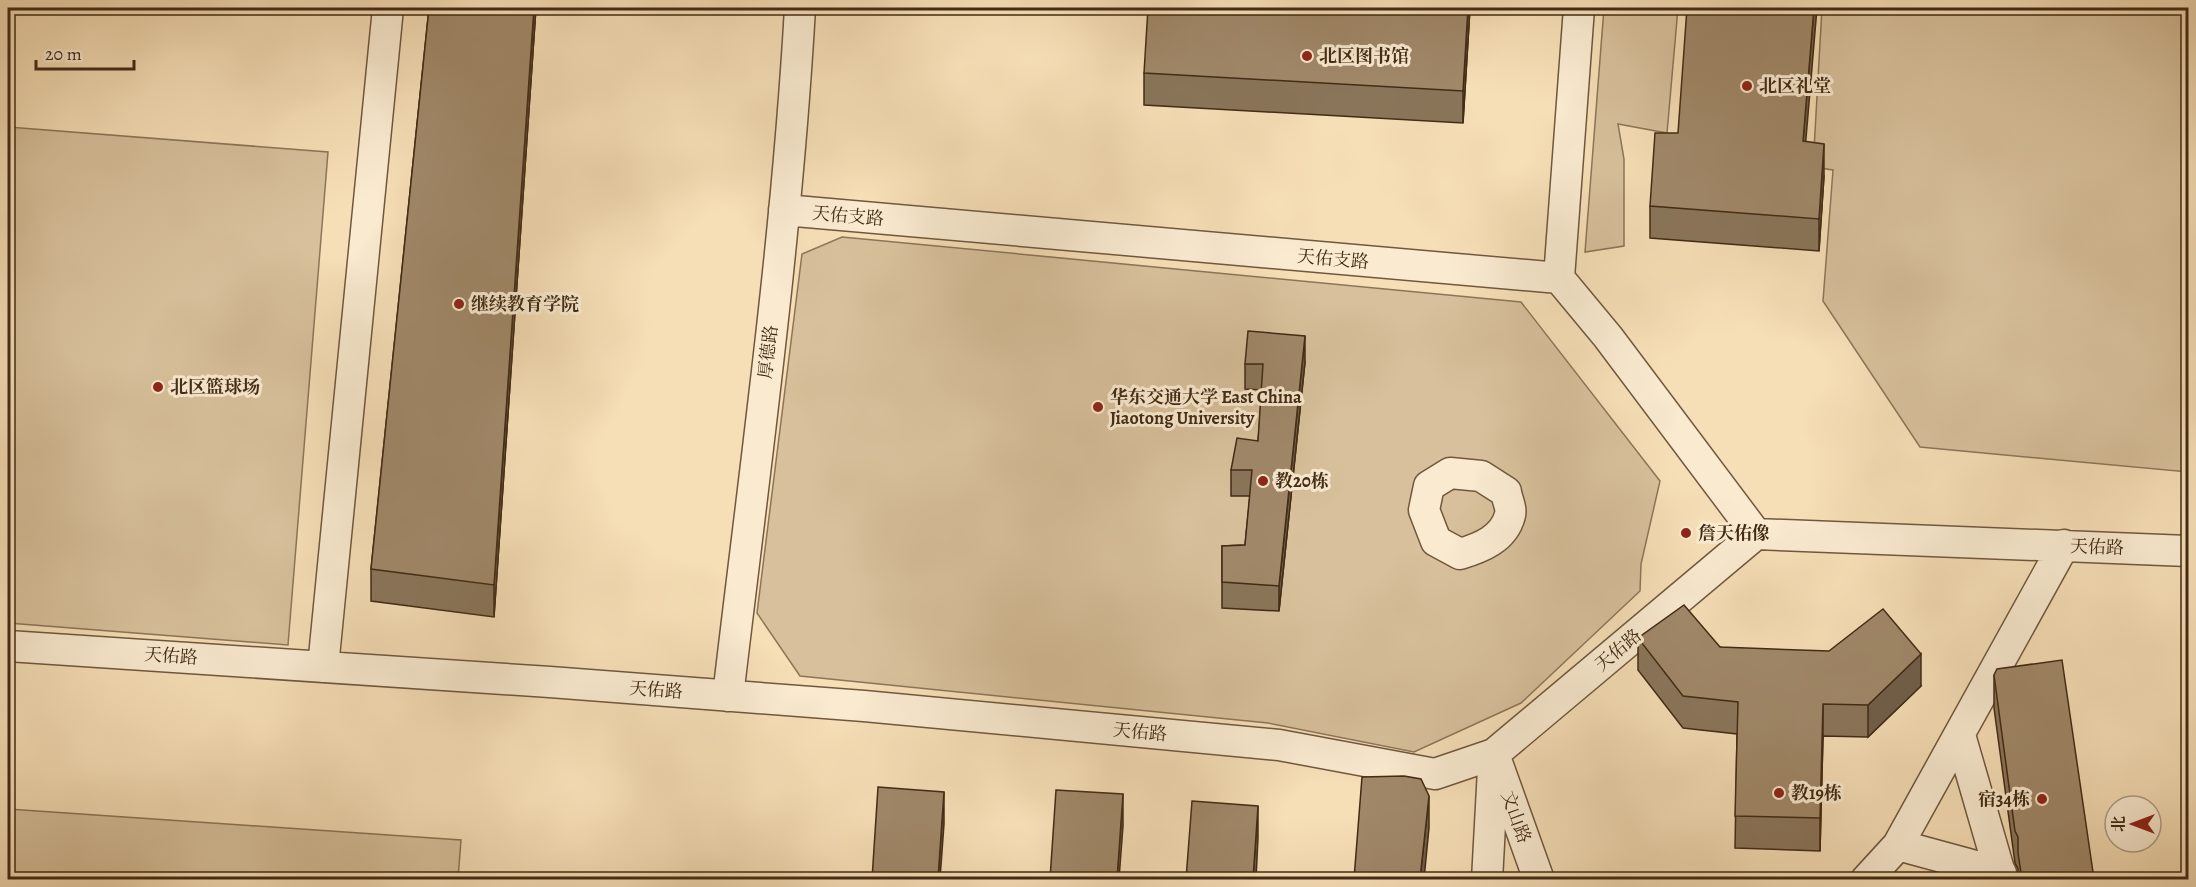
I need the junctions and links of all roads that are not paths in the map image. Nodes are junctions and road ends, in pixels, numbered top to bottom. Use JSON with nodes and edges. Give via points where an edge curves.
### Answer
{"nodes":[{"id":1,"x":388,"y":8,"type":"edge"},
{"id":2,"x":800,"y":8,"type":"edge"},
{"id":3,"x":1579,"y":8,"type":"edge"},
{"id":4,"x":784,"y":210,"type":"junction"},
{"id":5,"x":1559,"y":279,"type":"junction"},
{"id":6,"x":1756,"y":534,"type":"junction"},
{"id":7,"x":2064,"y":545,"type":"junction"},
{"id":8,"x":2188,"y":550,"type":"edge"},
{"id":9,"x":8,"y":646,"type":"edge"},
{"id":10,"x":323,"y":667,"type":"junction"},
{"id":11,"x":728,"y":696,"type":"junction"},
{"id":12,"x":1960,"y":735,"type":"junction"},
{"id":13,"x":1494,"y":754,"type":"junction"},
{"id":14,"x":1898,"y":845,"type":"junction"},
{"id":15,"x":2002,"y":876,"type":"edge"},
{"id":16,"x":1487,"y":879,"type":"edge"},
{"id":17,"x":1539,"y":879,"type":"edge"},
{"id":18,"x":1866,"y":879,"type":"edge"}],
"edges":[{"from":1,"to":10,"type":"street"},
{"from":2,"to":4,"type":"street","name":"厚德路"},
{"from":3,"to":5,"type":"street"},
{"from":4,"to":5,"type":"street","name":"天佑支路"},
{"from":4,"to":11,"type":"street","name":"厚德路"},
{"from":5,"to":6,"type":"street","via":[[1608,337]]},
{"from":6,"to":7,"type":"street","name":"天佑路"},
{"from":6,"to":13,"type":"street","name":"天佑路"},
{"from":7,"to":8,"type":"street","name":"天佑路"},
{"from":7,"to":12,"type":"street"},
{"from":9,"to":10,"type":"street","name":"天佑路"},
{"from":10,"to":11,"type":"street","name":"天佑路"},
{"from":11,"to":13,"type":"street","name":"天佑路","via":[[1279,745],[1435,774]]},
{"from":12,"to":14,"type":"street"},
{"from":12,"to":15,"type":"street"},
{"from":13,"to":16,"type":"street"},
{"from":13,"to":17,"type":"street","name":"文山路"},
{"from":14,"to":15,"type":"street"},
{"from":14,"to":18,"type":"street"}]}
